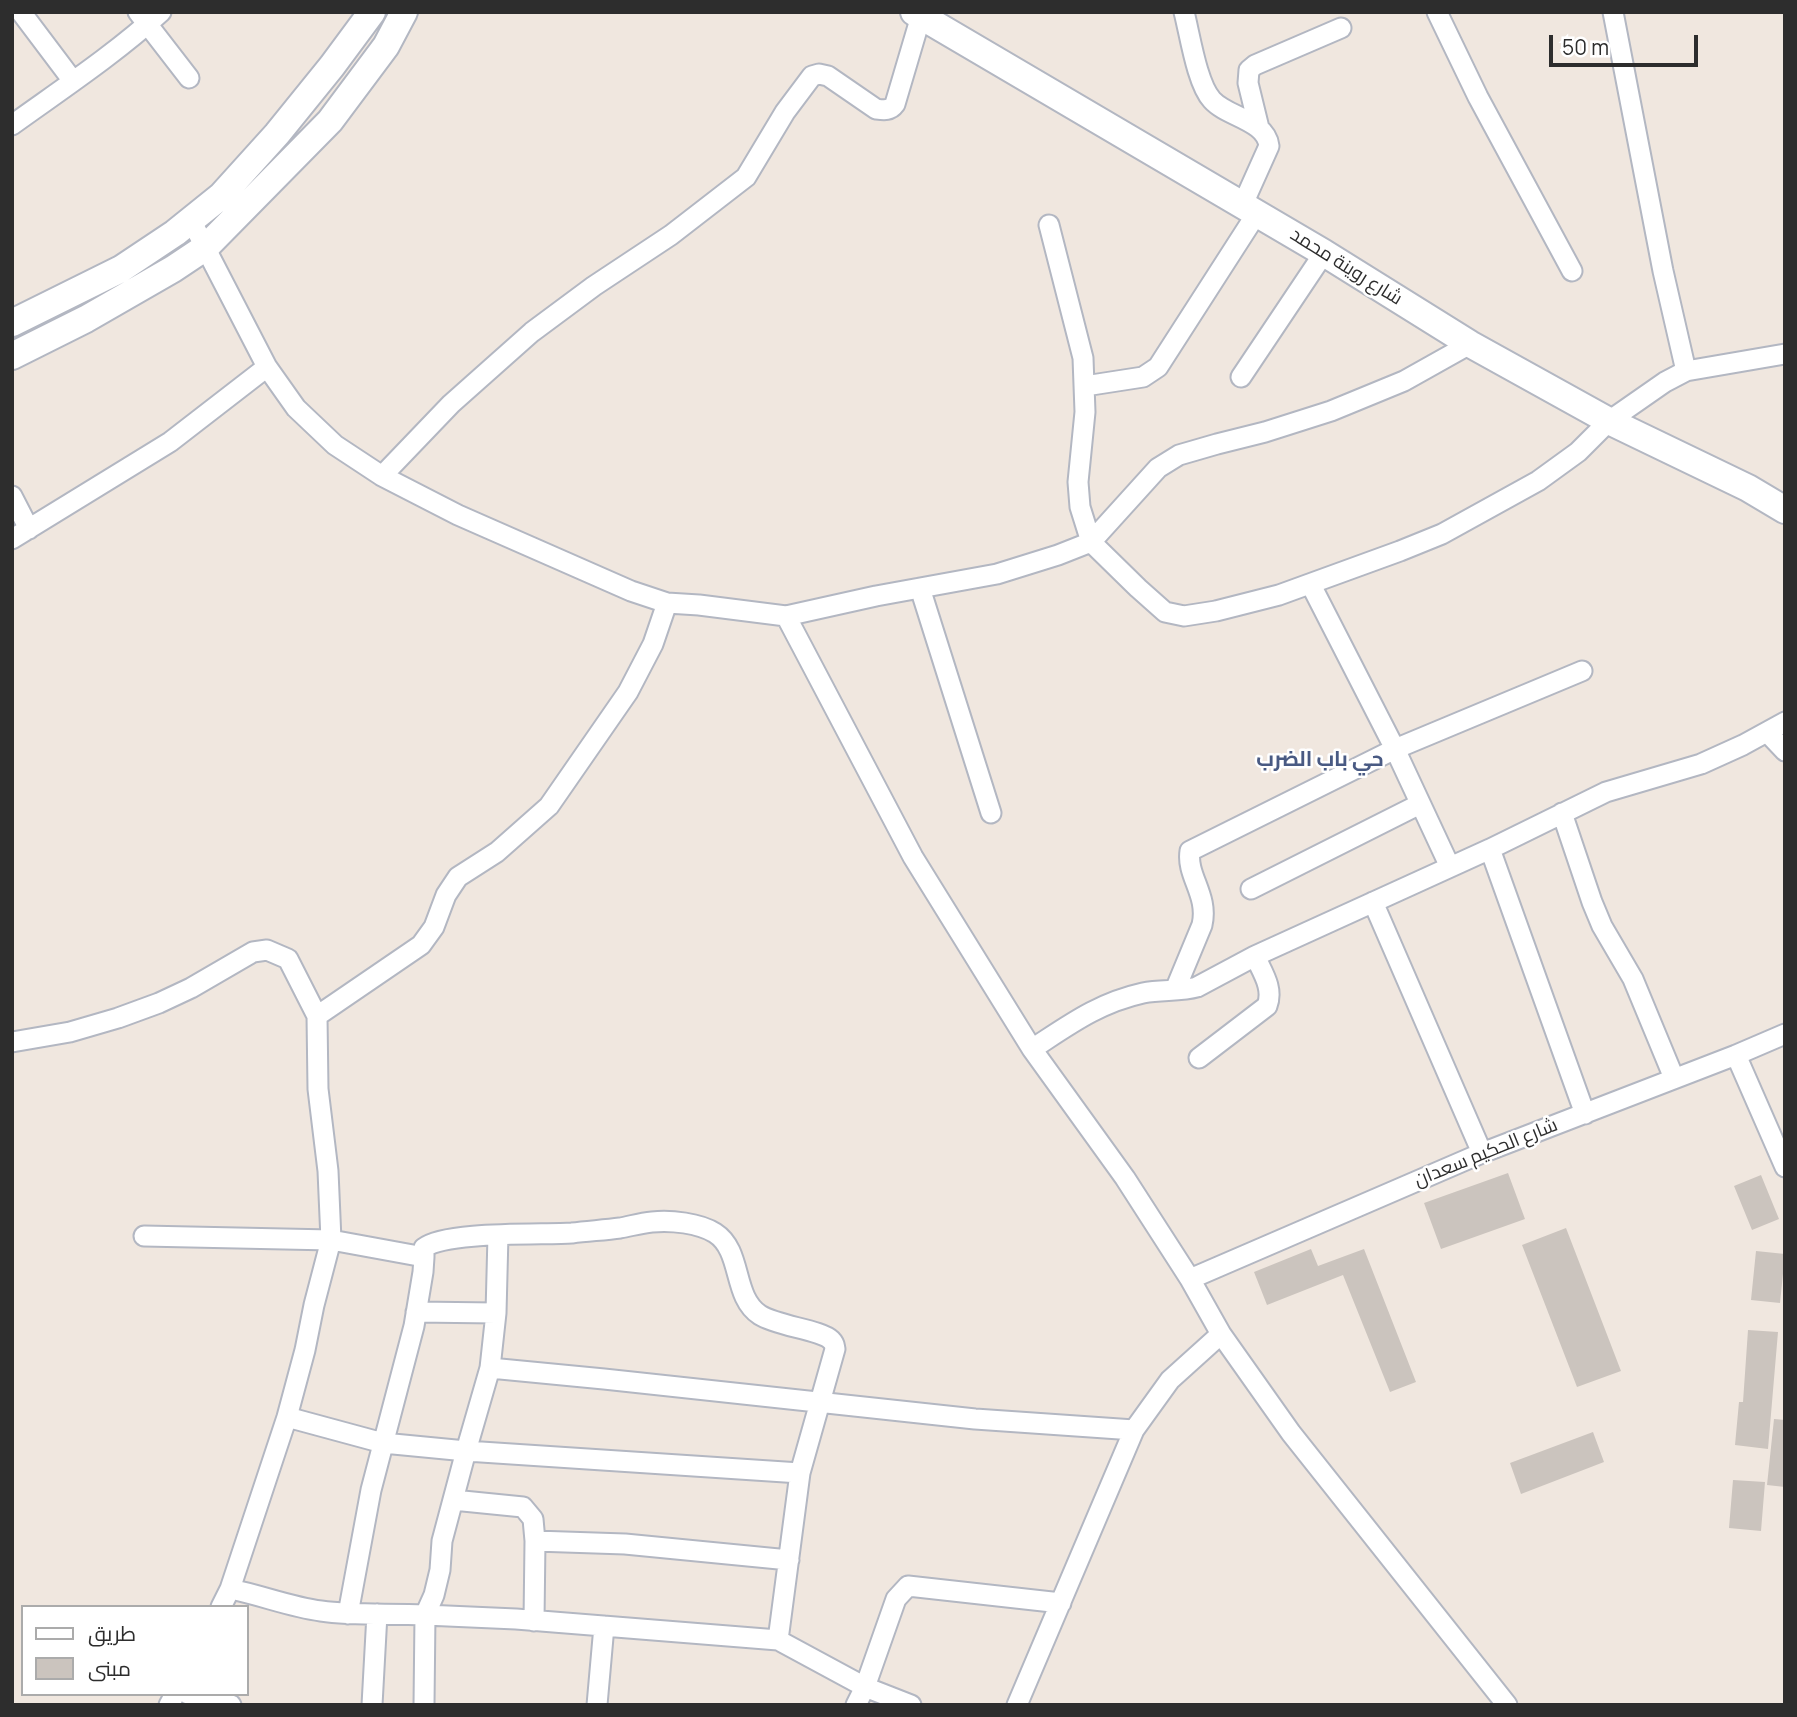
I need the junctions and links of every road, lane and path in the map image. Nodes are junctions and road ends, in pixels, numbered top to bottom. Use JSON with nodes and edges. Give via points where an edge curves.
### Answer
{"nodes":[{"id":1,"x":21,"y":12,"type":"edge"},
{"id":2,"x":372,"y":12,"type":"edge"},
{"id":3,"x":404,"y":12,"type":"edge"},
{"id":4,"x":1184,"y":12,"type":"edge"},
{"id":5,"x":1437,"y":12,"type":"edge"},
{"id":6,"x":1613,"y":12,"type":"edge"},
{"id":7,"x":918,"y":14,"type":"edge"},
{"id":8,"x":149,"y":16,"type":"edge"},
{"id":9,"x":1341,"y":28,"type":"dead end"},
{"id":10,"x":189,"y":78,"type":"dead end"},
{"id":11,"x":72,"y":81,"type":"junction"},
{"id":12,"x":12,"y":125,"type":"edge"},
{"id":13,"x":1259,"y":128,"type":"junction"},
{"id":14,"x":1250,"y":209,"type":"junction"},
{"id":15,"x":191,"y":220,"type":"junction"},
{"id":16,"x":1049,"y":225,"type":"dead end"},
{"id":17,"x":206,"y":247,"type":"junction"},
{"id":18,"x":1324,"y":253,"type":"junction"},
{"id":19,"x":1572,"y":271,"type":"dead end"},
{"id":20,"x":12,"y":323,"type":"edge"},
{"id":21,"x":1470,"y":344,"type":"junction"},
{"id":22,"x":1785,"y":354,"type":"edge"},
{"id":23,"x":12,"y":355,"type":"edge"},
{"id":24,"x":267,"y":367,"type":"junction"},
{"id":25,"x":1686,"y":371,"type":"junction"},
{"id":26,"x":1241,"y":377,"type":"dead end"},
{"id":27,"x":1085,"y":386,"type":"junction"},
{"id":28,"x":1609,"y":421,"type":"junction"},
{"id":29,"x":382,"y":476,"type":"junction"},
{"id":30,"x":12,"y":496,"type":"edge"},
{"id":31,"x":1785,"y":510,"type":"edge"},
{"id":32,"x":21,"y":534,"type":"edge"},
{"id":33,"x":1091,"y":542,"type":"junction"},
{"id":34,"x":1311,"y":584,"type":"junction"},
{"id":35,"x":920,"y":588,"type":"junction"},
{"id":36,"x":667,"y":603,"type":"junction"},
{"id":37,"x":786,"y":616,"type":"junction"},
{"id":38,"x":1582,"y":671,"type":"dead end"},
{"id":39,"x":1785,"y":722,"type":"edge"},
{"id":40,"x":1767,"y":732,"type":"junction"},
{"id":41,"x":1395,"y":749,"type":"junction"},
{"id":42,"x":1785,"y":751,"type":"edge"},
{"id":43,"x":1420,"y":803,"type":"junction"},
{"id":44,"x":991,"y":813,"type":"dead end"},
{"id":45,"x":1562,"y":813,"type":"junction"},
{"id":46,"x":1490,"y":849,"type":"junction"},
{"id":47,"x":1450,"y":867,"type":"junction"},
{"id":48,"x":1251,"y":889,"type":"dead end"},
{"id":49,"x":1373,"y":902,"type":"junction"},
{"id":50,"x":1255,"y":956,"type":"junction"},
{"id":51,"x":1175,"y":990,"type":"junction"},
{"id":52,"x":317,"y":1016,"type":"junction"},
{"id":53,"x":1785,"y":1034,"type":"edge"},
{"id":54,"x":12,"y":1042,"type":"edge"},
{"id":55,"x":1032,"y":1049,"type":"junction"},
{"id":56,"x":1737,"y":1055,"type":"junction"},
{"id":57,"x":1199,"y":1058,"type":"dead end"},
{"id":58,"x":1674,"y":1078,"type":"junction"},
{"id":59,"x":1585,"y":1114,"type":"junction"},
{"id":60,"x":1482,"y":1153,"type":"junction"},
{"id":61,"x":1785,"y":1167,"type":"edge"},
{"id":62,"x":498,"y":1235,"type":"junction"},
{"id":63,"x":144,"y":1236,"type":"dead end"},
{"id":64,"x":331,"y":1240,"type":"junction"},
{"id":65,"x":424,"y":1257,"type":"junction"},
{"id":66,"x":1190,"y":1279,"type":"junction"},
{"id":67,"x":416,"y":1312,"type":"junction"},
{"id":68,"x":496,"y":1313,"type":"junction"},
{"id":69,"x":1221,"y":1334,"type":"junction"},
{"id":70,"x":490,"y":1368,"type":"junction"},
{"id":71,"x":820,"y":1402,"type":"junction"},
{"id":72,"x":287,"y":1417,"type":"junction"},
{"id":73,"x":1134,"y":1430,"type":"junction"},
{"id":74,"x":383,"y":1443,"type":"junction"},
{"id":75,"x":466,"y":1451,"type":"junction"},
{"id":76,"x":800,"y":1473,"type":"junction"},
{"id":77,"x":453,"y":1500,"type":"junction"},
{"id":78,"x":535,"y":1541,"type":"junction"},
{"id":79,"x":789,"y":1559,"type":"junction"},
{"id":80,"x":230,"y":1589,"type":"junction"},
{"id":81,"x":1060,"y":1603,"type":"junction"},
{"id":82,"x":222,"y":1605,"type":"edge"},
{"id":83,"x":348,"y":1614,"type":"junction"},
{"id":84,"x":377,"y":1614,"type":"junction"},
{"id":85,"x":425,"y":1615,"type":"junction"},
{"id":86,"x":534,"y":1620,"type":"junction"},
{"id":87,"x":604,"y":1626,"type":"junction"},
{"id":88,"x":778,"y":1640,"type":"junction"},
{"id":89,"x":865,"y":1687,"type":"junction"},
{"id":90,"x":196,"y":1696,"type":"edge"},
{"id":91,"x":231,"y":1705,"type":"edge"},
{"id":92,"x":372,"y":1705,"type":"edge"},
{"id":93,"x":425,"y":1705,"type":"edge"},
{"id":94,"x":597,"y":1705,"type":"edge"},
{"id":95,"x":856,"y":1705,"type":"edge"},
{"id":96,"x":911,"y":1705,"type":"edge"},
{"id":97,"x":1017,"y":1705,"type":"edge"},
{"id":98,"x":1507,"y":1705,"type":"edge"}],
"edges":[{"from":1,"to":11,"type":"street"},
{"from":2,"to":15,"type":"main road","via":[[277,134],[221,196]]},
{"from":3,"to":17,"type":"main road","via":[[386,46],[330,121]]},
{"from":4,"to":13,"type":"street","via":[[1203,89],[1216,104]]},
{"from":5,"to":19,"type":"street"},
{"from":6,"to":25,"type":"street"},
{"from":7,"to":14,"type":"main road","name":"شارع روينة محمد"},
{"from":7,"to":29,"type":"street","via":[[891,108],[876,109],[828,76],[812,76],[746,177],[532,332],[451,404]]},
{"from":8,"to":10,"type":"street"},
{"from":8,"to":11,"type":"street"},
{"from":9,"to":13,"type":"street","via":[[1249,70]]},
{"from":11,"to":12,"type":"street"},
{"from":13,"to":14,"type":"street","via":[[1269,146]]},
{"from":14,"to":18,"type":"main road","name":"شارع روينة محمد"},
{"from":14,"to":27,"type":"street","via":[[1158,367],[1143,377]]},
{"from":15,"to":17,"type":"street"},
{"from":15,"to":20,"type":"main road","via":[[121,269]]},
{"from":16,"to":27,"type":"street","via":[[1083,358]]},
{"from":17,"to":23,"type":"main road","via":[[86,319]]},
{"from":17,"to":24,"type":"street"},
{"from":18,"to":21,"type":"main road","name":"شارع روينة محمد"},
{"from":18,"to":26,"type":"street"},
{"from":21,"to":28,"type":"main road","name":"شارع روينة محمد"},
{"from":21,"to":33,"type":"street","via":[[1404,381],[1341,407],[1180,455],[1158,468]]},
{"from":22,"to":25,"type":"street"},
{"from":24,"to":29,"type":"street","via":[[296,408],[335,445]]},
{"from":24,"to":32,"type":"street","via":[[170,442]]},
{"from":25,"to":28,"type":"street"},
{"from":27,"to":33,"type":"street","via":[[1078,482],[1080,508]]},
{"from":28,"to":31,"type":"main road","name":"شارع روينة محمد"},
{"from":28,"to":34,"type":"street","via":[[1578,452],[1500,503],[1432,538]]},
{"from":29,"to":36,"type":"street","via":[[458,515]]},
{"from":30,"to":32,"type":"street"},
{"from":33,"to":34,"type":"street","via":[[1165,612],[1184,616]]},
{"from":33,"to":35,"type":"street","via":[[997,574]]},
{"from":34,"to":41,"type":"street"},
{"from":35,"to":37,"type":"street"},
{"from":35,"to":44,"type":"street"},
{"from":36,"to":37,"type":"street"},
{"from":36,"to":52,"type":"street","via":[[653,644],[628,692],[549,806],[498,852],[457,877],[434,928],[421,945]]},
{"from":37,"to":55,"type":"street","via":[[913,857]]},
{"from":38,"to":41,"type":"street"},
{"from":39,"to":40,"type":"street"},
{"from":40,"to":42,"type":"street"},
{"from":40,"to":45,"type":"street","via":[[1700,764],[1606,792]]},
{"from":41,"to":43,"type":"street"},
{"from":41,"to":51,"type":"street","via":[[1190,851],[1205,914]]},
{"from":43,"to":47,"type":"street"},
{"from":43,"to":48,"type":"street"},
{"from":45,"to":46,"type":"street"},
{"from":45,"to":58,"type":"street","via":[[1602,926],[1633,979]]},
{"from":46,"to":47,"type":"street"},
{"from":46,"to":59,"type":"street"},
{"from":47,"to":49,"type":"street"},
{"from":49,"to":50,"type":"street"},
{"from":49,"to":60,"type":"street"},
{"from":50,"to":51,"type":"street","via":[[1197,987]]},
{"from":50,"to":57,"type":"street","via":[[1270,990],[1267,1006]]},
{"from":51,"to":55,"type":"street","via":[[1114,1000]]},
{"from":52,"to":54,"type":"street","via":[[288,959],[267,950],[253,952],[191,988],[118,1018]]},
{"from":52,"to":64,"type":"street","via":[[318,1089]]},
{"from":53,"to":56,"type":"street","name":"شارع الحكيم سعدان"},
{"from":55,"to":66,"type":"street","via":[[1125,1178]]},
{"from":56,"to":58,"type":"street","name":"شارع الحكيم سعدان"},
{"from":56,"to":61,"type":"street"},
{"from":58,"to":59,"type":"street","name":"شارع الحكيم سعدان"},
{"from":59,"to":60,"type":"street","name":"شارع الحكيم سعدان"},
{"from":60,"to":66,"type":"street","name":"شارع الحكيم سعدان"},
{"from":62,"to":65,"type":"street","via":[[429,1244]]},
{"from":62,"to":68,"type":"street"},
{"from":62,"to":71,"type":"street","via":[[570,1233],[652,1222],[712,1231],[727,1248],[748,1303],[759,1314],[832,1341],[835,1349]]},
{"from":63,"to":64,"type":"street"},
{"from":64,"to":65,"type":"street"},
{"from":64,"to":72,"type":"street"},
{"from":65,"to":67,"type":"street"},
{"from":66,"to":69,"type":"street"},
{"from":67,"to":68,"type":"street"},
{"from":67,"to":74,"type":"street"},
{"from":68,"to":70,"type":"street"},
{"from":69,"to":73,"type":"street","via":[[1170,1380]]},
{"from":69,"to":98,"type":"street","via":[[1292,1433]]},
{"from":70,"to":71,"type":"street"},
{"from":70,"to":75,"type":"street"},
{"from":71,"to":73,"type":"street"},
{"from":71,"to":76,"type":"street"},
{"from":72,"to":74,"type":"street"},
{"from":72,"to":80,"type":"street"},
{"from":73,"to":81,"type":"street"},
{"from":74,"to":75,"type":"street"},
{"from":74,"to":83,"type":"street"},
{"from":75,"to":76,"type":"street"},
{"from":75,"to":77,"type":"street"},
{"from":76,"to":79,"type":"street"},
{"from":77,"to":78,"type":"street","via":[[523,1507],[533,1518]]},
{"from":77,"to":85,"type":"street","via":[[434,1595]]},
{"from":78,"to":79,"type":"street"},
{"from":78,"to":86,"type":"street"},
{"from":79,"to":88,"type":"street"},
{"from":80,"to":82,"type":"street"},
{"from":80,"to":83,"type":"street","via":[[293,1607]]},
{"from":81,"to":89,"type":"street","via":[[908,1586],[897,1599]]},
{"from":81,"to":97,"type":"street"},
{"from":83,"to":84,"type":"street"},
{"from":84,"to":85,"type":"street"},
{"from":84,"to":92,"type":"street"},
{"from":85,"to":86,"type":"street"},
{"from":85,"to":93,"type":"street"},
{"from":86,"to":87,"type":"street"},
{"from":87,"to":88,"type":"street"},
{"from":87,"to":94,"type":"street"},
{"from":88,"to":89,"type":"street"},
{"from":89,"to":95,"type":"street"},
{"from":89,"to":96,"type":"street"},
{"from":90,"to":91,"type":"street"}]}
